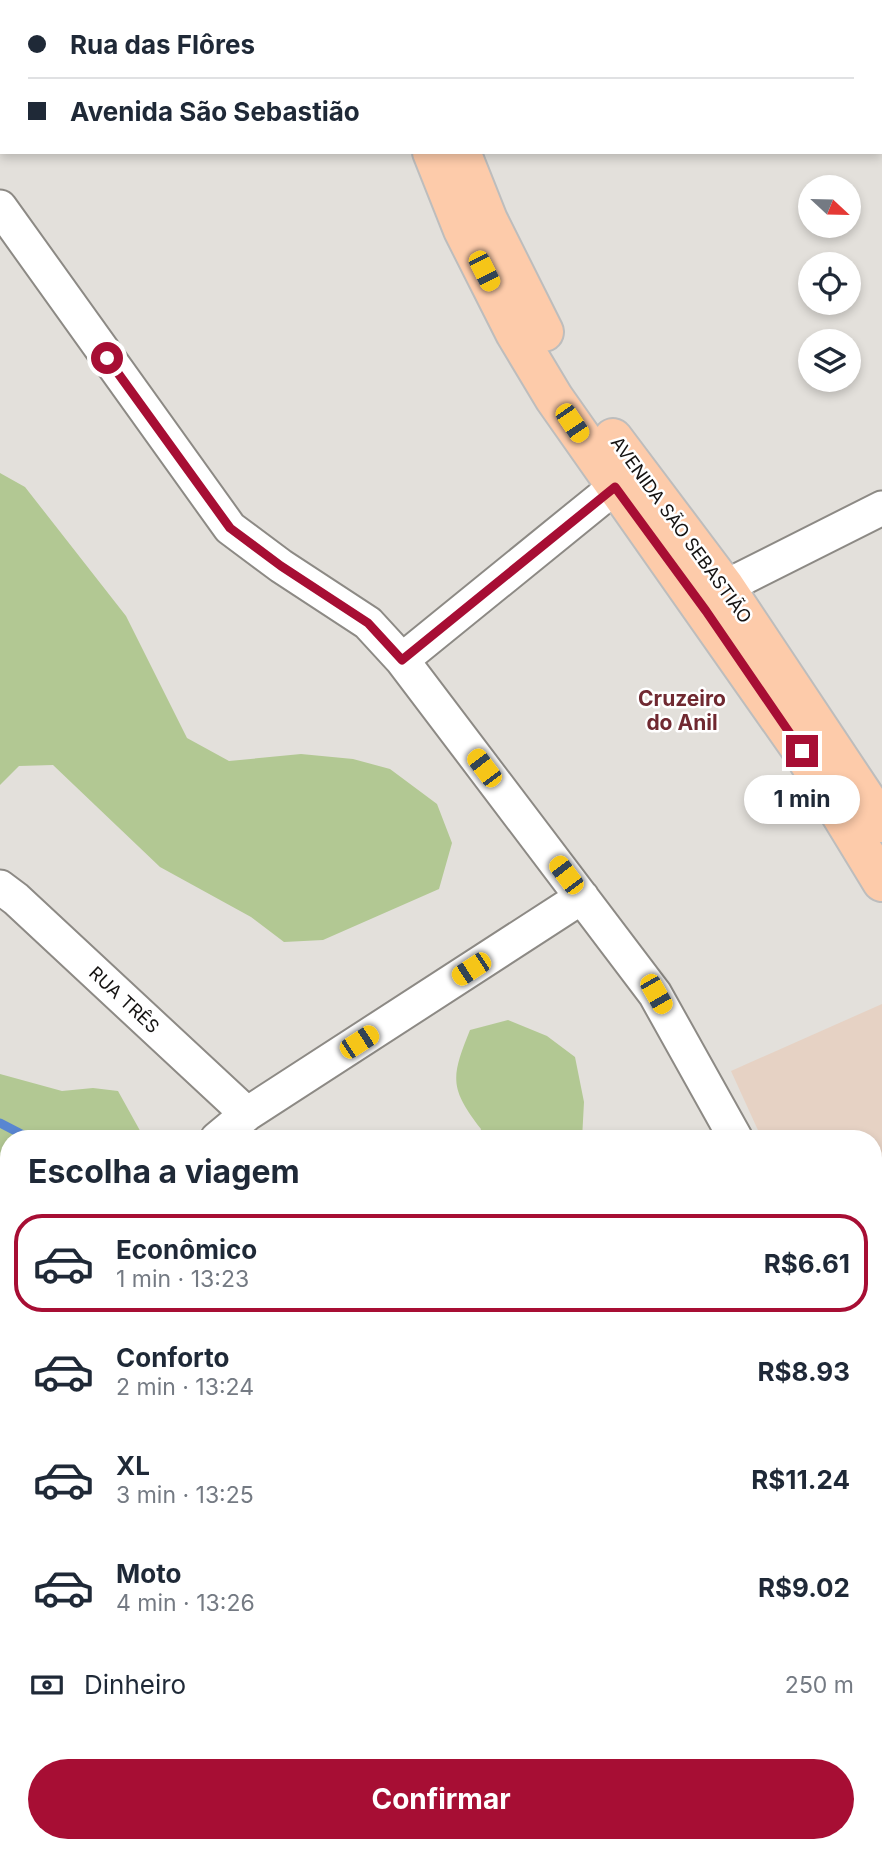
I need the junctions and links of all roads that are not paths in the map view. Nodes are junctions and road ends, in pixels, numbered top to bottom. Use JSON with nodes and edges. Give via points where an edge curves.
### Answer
{"nodes":[{"id":1,"x":433,"y":154,"type":"edge"},
{"id":2,"x":462,"y":154,"type":"edge"},
{"id":3,"x":0,"y":207,"type":"edge"},
{"id":4,"x":615,"y":487,"type":"junction"},
{"id":5,"x":882,"y":508,"type":"edge"},
{"id":6,"x":725,"y":587,"type":"junction"},
{"id":7,"x":402,"y":660,"type":"junction"},
{"id":8,"x":882,"y":823,"type":"edge"},
{"id":9,"x":882,"y":882,"type":"edge"},
{"id":10,"x":0,"y":887,"type":"edge"},
{"id":11,"x":582,"y":897,"type":"junction"},
{"id":12,"x":247,"y":1114,"type":"junction"},
{"id":13,"x":228,"y":1130,"type":"edge"},
{"id":14,"x":731,"y":1130,"type":"edge"}],
"edges":[{"from":1,"to":4,"type":"main road","name":"AVENIDA SÃO SEBASTIÃO","via":[[463,230],[515,333]]},
{"from":2,"to":6,"type":"main road","name":"AVENIDA SÃO SEBASTIÃO","via":[[488,220],[573,381]]},
{"from":3,"to":7,"type":"street","via":[[230,528],[368,623]]},
{"from":4,"to":7,"type":"street"},
{"from":4,"to":9,"type":"main road","name":"AVENIDA SÃO SEBASTIÃO","via":[[802,751]]},
{"from":5,"to":6,"type":"street"},
{"from":6,"to":8,"type":"main road","name":"AVENIDA SÃO SEBASTIÃO"},
{"from":7,"to":11,"type":"street"},
{"from":10,"to":12,"type":"street","name":"RUA TRÊS"},
{"from":11,"to":12,"type":"street"},
{"from":11,"to":14,"type":"street","via":[[656,994]]},
{"from":12,"to":13,"type":"street"}]}
